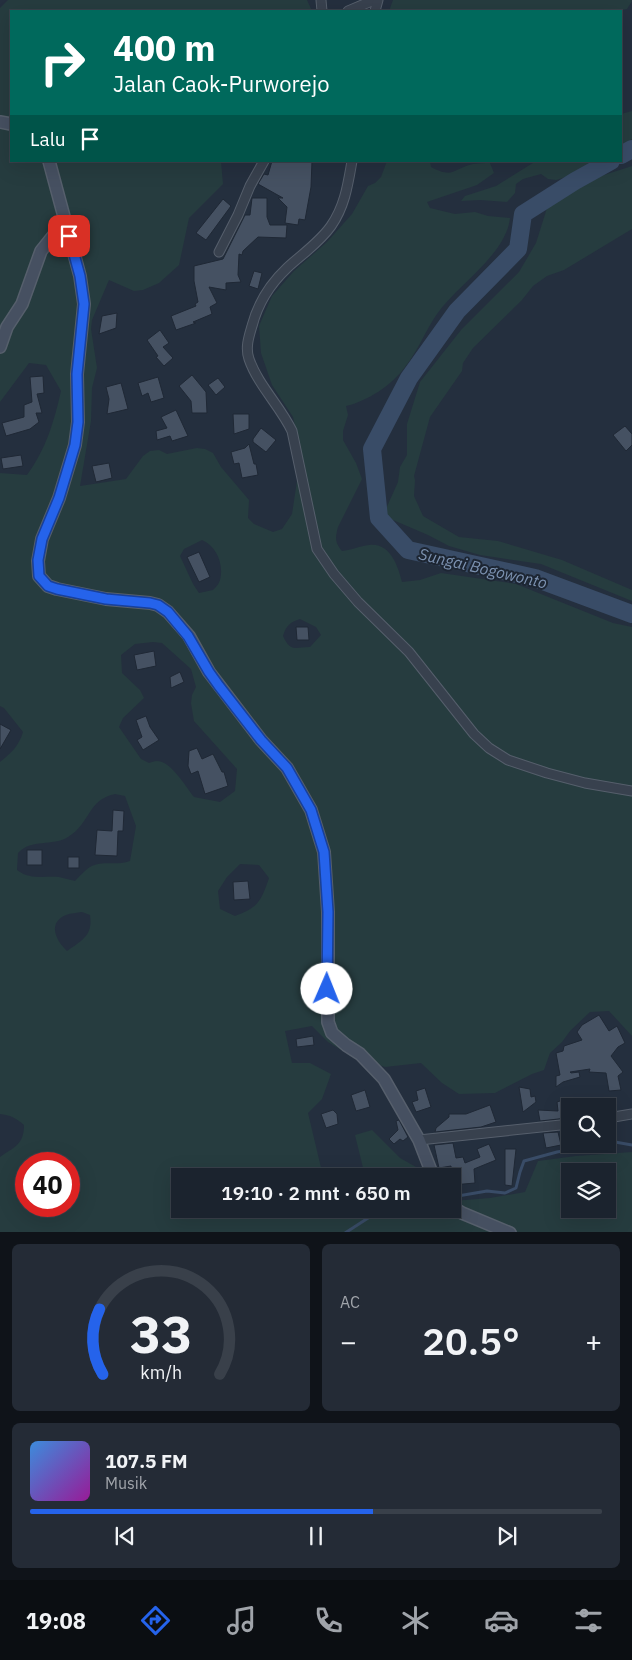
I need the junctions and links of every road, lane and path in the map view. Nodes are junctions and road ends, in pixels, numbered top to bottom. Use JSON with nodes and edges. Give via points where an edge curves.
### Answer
{"nodes":[{"id":1,"x":374,"y":0,"type":"edge"},
{"id":2,"x":350,"y":10,"type":"edge"},
{"id":3,"x":49,"y":162,"type":"edge"},
{"id":4,"x":263,"y":162,"type":"edge"},
{"id":5,"x":352,"y":162,"type":"edge"},
{"id":6,"x":65,"y":221,"type":"junction"},
{"id":7,"x":219,"y":252,"type":"dead end"},
{"id":8,"x":0,"y":347,"type":"edge"},
{"id":9,"x":632,"y":791,"type":"edge"},
{"id":10,"x":632,"y":1114,"type":"edge"},
{"id":11,"x":616,"y":1117,"type":"edge"},
{"id":12,"x":561,"y":1125,"type":"edge"},
{"id":13,"x":419,"y":1140,"type":"junction"},
{"id":14,"x":430,"y":1168,"type":"edge"},
{"id":15,"x":461,"y":1212,"type":"edge"},
{"id":16,"x":510,"y":1232,"type":"edge"}],
"edges":[{"from":1,"to":2,"type":"street"},
{"from":3,"to":6,"type":"street"},
{"from":4,"to":7,"type":"street"},
{"from":5,"to":9,"type":"street","via":[[346,195],[338,215],[320,240],[268,288],[254,319],[247,350],[253,369],[292,431],[317,549],[358,602],[409,652],[474,734],[489,748],[508,760],[547,773]]},
{"from":6,"to":8,"type":"street","via":[[41,251],[22,304],[7,327]]},
{"from":6,"to":13,"type":"street","via":[[84,304],[77,374],[78,422],[75,445],[59,498],[42,539],[39,576],[48,586],[57,589],[106,599],[150,603],[168,612],[188,636],[220,688],[287,768],[311,810],[324,852],[328,912],[328,1022],[332,1034],[360,1054],[384,1078]]},
{"from":10,"to":11,"type":"street"},
{"from":12,"to":13,"type":"street"},
{"from":13,"to":14,"type":"street"},
{"from":15,"to":16,"type":"street"}]}
